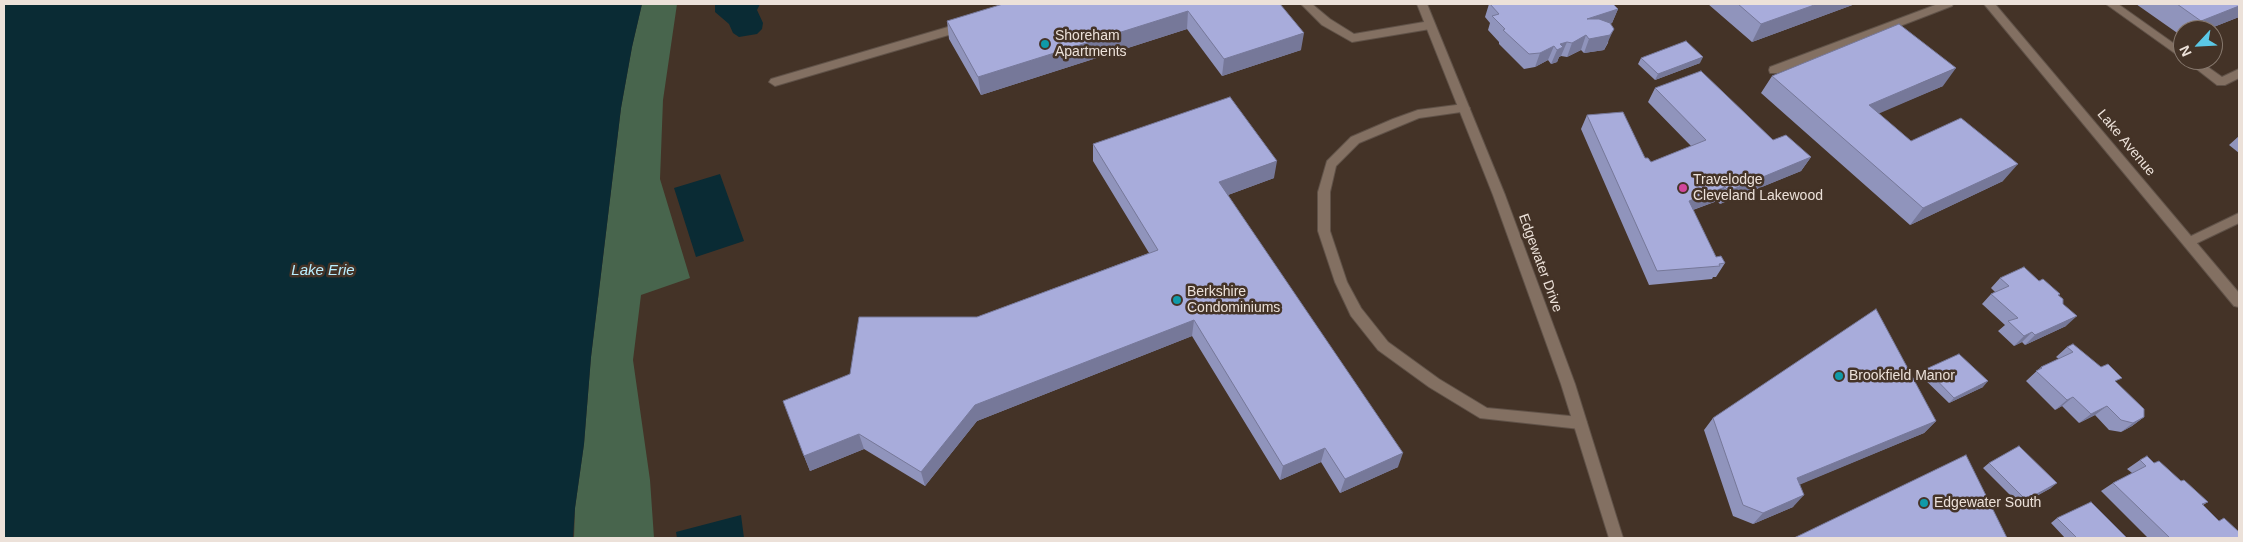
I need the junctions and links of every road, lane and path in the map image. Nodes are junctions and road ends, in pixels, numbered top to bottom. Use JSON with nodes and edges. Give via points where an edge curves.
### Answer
{"nodes":[{"id":1,"x":1306,"y":4,"type":"edge"},
{"id":2,"x":1422,"y":4,"type":"edge"},
{"id":3,"x":1948,"y":4,"type":"edge"},
{"id":4,"x":1989,"y":4,"type":"edge"},
{"id":5,"x":2112,"y":4,"type":"edge"},
{"id":6,"x":973,"y":23,"type":"edge"},
{"id":7,"x":1430,"y":25,"type":"junction"},
{"id":8,"x":2173,"y":48,"type":"edge"},
{"id":9,"x":1774,"y":70,"type":"dead end"},
{"id":10,"x":2204,"y":70,"type":"edge"},
{"id":11,"x":2239,"y":73,"type":"edge"},
{"id":12,"x":775,"y":82,"type":"dead end"},
{"id":13,"x":1464,"y":108,"type":"junction"},
{"id":14,"x":2239,"y":218,"type":"edge"},
{"id":15,"x":2189,"y":242,"type":"junction"},
{"id":16,"x":2239,"y":302,"type":"edge"},
{"id":17,"x":1580,"y":423,"type":"junction"},
{"id":18,"x":1616,"y":538,"type":"edge"}],
"edges":[{"from":1,"to":7,"type":"street","via":[[1326,22],[1352,38]]},
{"from":2,"to":7,"type":"street","name":"Edgewater Drive"},
{"from":3,"to":9,"type":"street"},
{"from":4,"to":15,"type":"street","name":"Lake Avenue"},
{"from":5,"to":8,"type":"street"},
{"from":6,"to":12,"type":"street"},
{"from":7,"to":13,"type":"street","name":"Edgewater Drive"},
{"from":10,"to":11,"type":"street","via":[[2221,82]]},
{"from":13,"to":17,"type":"street","name":"Edgewater Drive","via":[[1499,195]]},
{"from":13,"to":17,"type":"street","via":[[1418,114],[1397,122],[1355,140],[1331,164],[1324,192],[1324,231],[1341,282],[1356,312],[1383,346],[1485,414]]},
{"from":14,"to":15,"type":"street"},
{"from":15,"to":16,"type":"street","name":"Lake Avenue"},
{"from":17,"to":18,"type":"street","name":"Edgewater Drive"}]}
